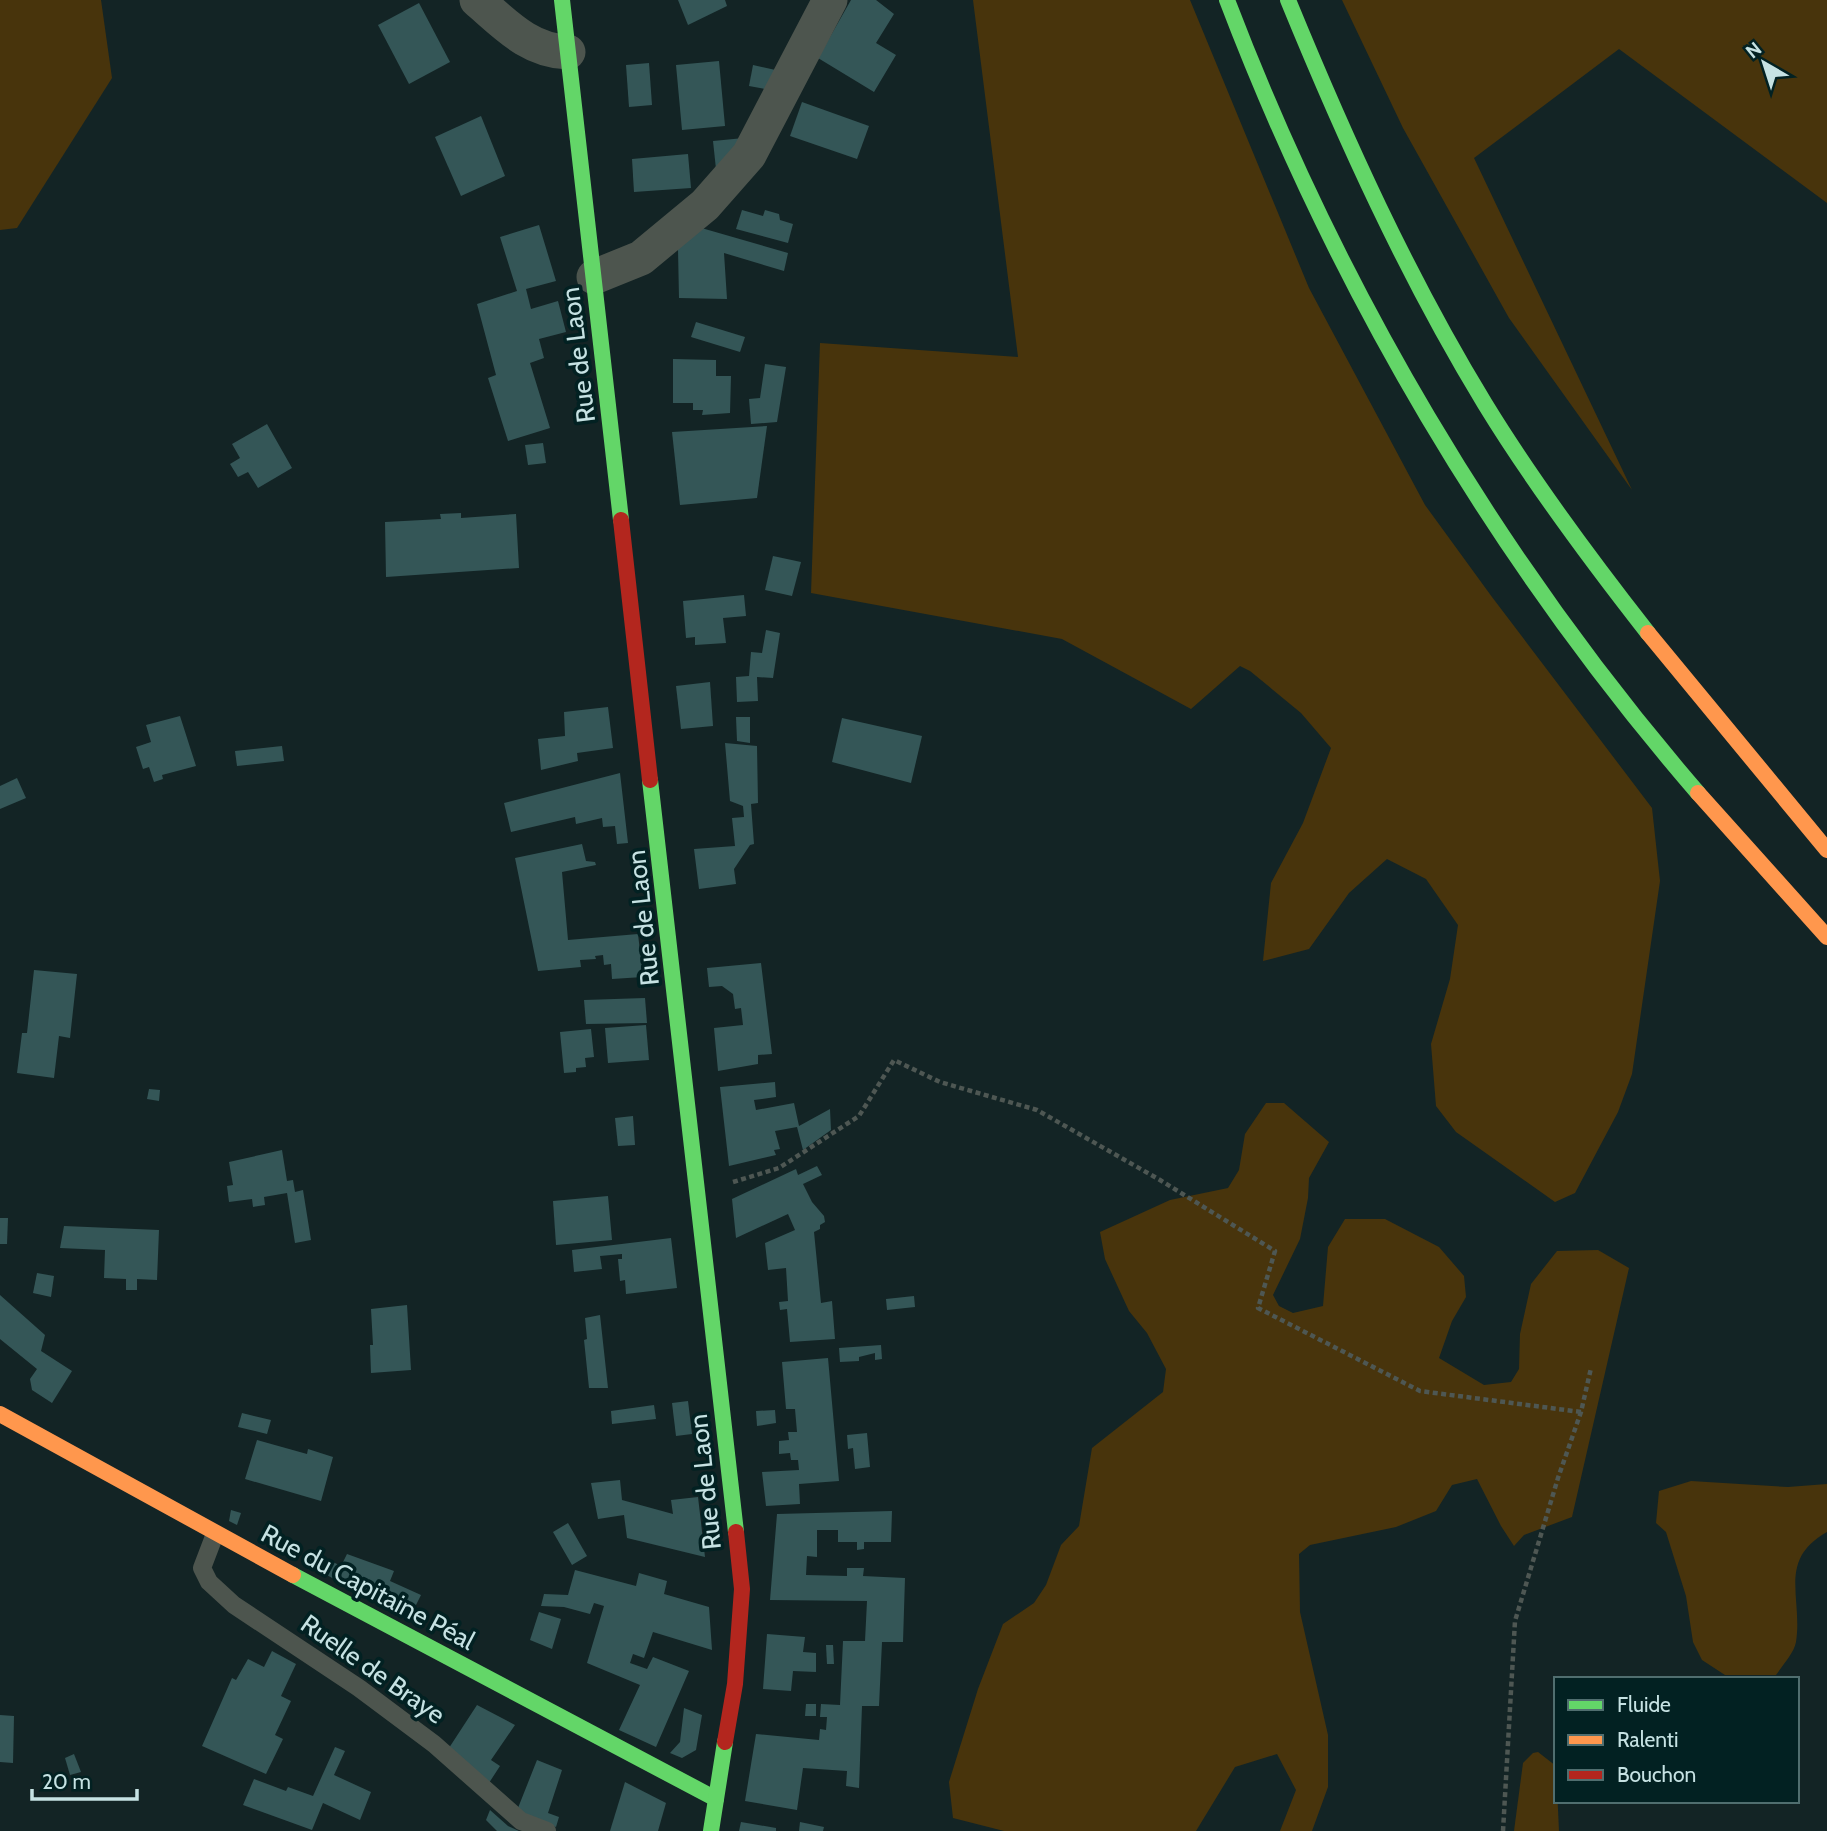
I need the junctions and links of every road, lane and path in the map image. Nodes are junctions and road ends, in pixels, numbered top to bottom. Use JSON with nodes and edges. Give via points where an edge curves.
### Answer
{"nodes":[{"id":1,"x":477,"y":0,"type":"edge"},
{"id":2,"x":562,"y":0,"type":"edge"},
{"id":3,"x":830,"y":0,"type":"edge"},
{"id":4,"x":1227,"y":0,"type":"edge"},
{"id":5,"x":1288,"y":0,"type":"edge"},
{"id":6,"x":568,"y":52,"type":"junction"},
{"id":7,"x":594,"y":277,"type":"junction"},
{"id":8,"x":1827,"y":850,"type":"edge"},
{"id":9,"x":1827,"y":937,"type":"edge"},
{"id":10,"x":698,"y":1194,"type":"junction"},
{"id":11,"x":1591,"y":1368,"type":"dead end"},
{"id":12,"x":1581,"y":1412,"type":"junction"},
{"id":13,"x":0,"y":1414,"type":"edge"},
{"id":14,"x":215,"y":1534,"type":"junction"},
{"id":15,"x":716,"y":1799,"type":"junction"},
{"id":16,"x":547,"y":1831,"type":"edge"},
{"id":17,"x":711,"y":1831,"type":"edge"},
{"id":18,"x":1503,"y":1831,"type":"edge"}],
"edges":[{"from":1,"to":6,"type":"street","via":[[523,40]]},
{"from":2,"to":6,"type":"street","name":"Rue de Laon"},
{"from":3,"to":7,"type":"street","via":[[750,155],[705,205],[641,258]]},
{"from":4,"to":9,"type":"street","via":[[1303,179],[1374,323],[1479,501],[1623,703]]},
{"from":5,"to":8,"type":"street","via":[[1362,174],[1486,405],[1622,601]]},
{"from":6,"to":7,"type":"street","name":"Rue de Laon"},
{"from":7,"to":10,"type":"street","name":"Rue de Laon"},
{"from":10,"to":12,"type":"path","via":[[779,1168],[859,1116],[894,1060],[940,1082],[1037,1110],[1275,1251],[1258,1308],[1420,1391]]},
{"from":10,"to":15,"type":"street","name":"Rue de Laon","via":[[742,1589],[735,1685]]},
{"from":11,"to":12,"type":"path"},
{"from":12,"to":18,"type":"path","via":[[1515,1621]]},
{"from":13,"to":14,"type":"street","name":"Rue du Capitaine Péal"},
{"from":14,"to":15,"type":"street","name":"Rue du Capitaine Péal"},
{"from":14,"to":16,"type":"lane","name":"Ruelle de Braye","via":[[202,1568],[209,1582],[234,1605],[434,1744],[521,1821]]},
{"from":15,"to":17,"type":"street","name":"Rue de Laon"}]}
